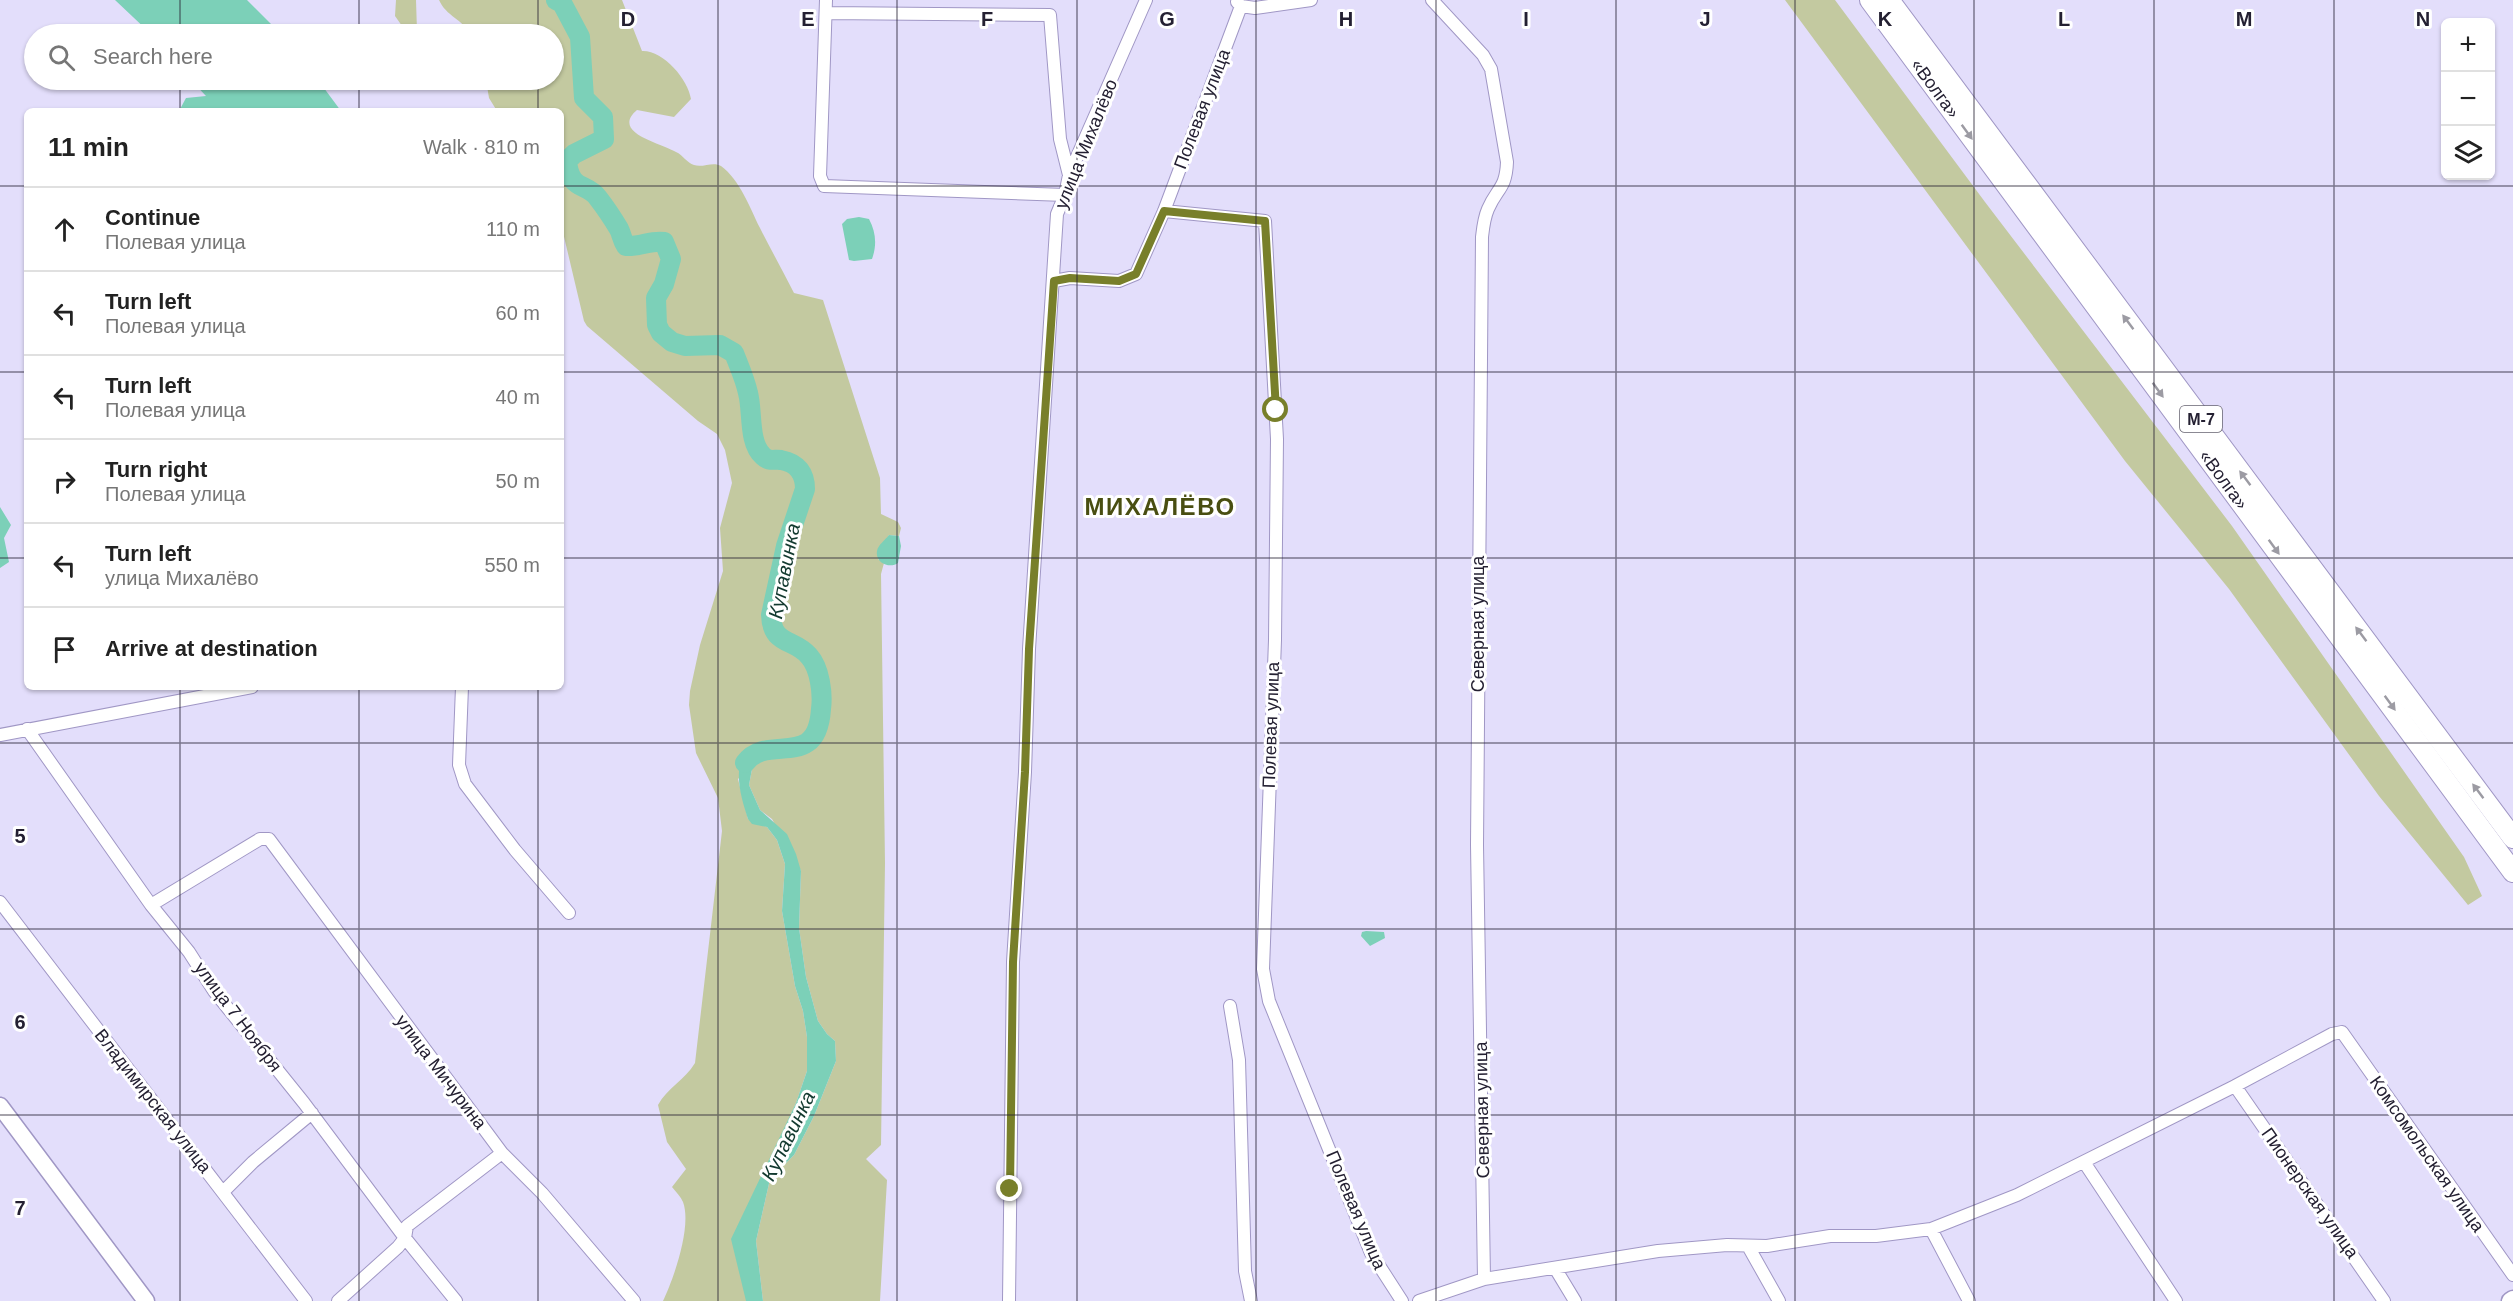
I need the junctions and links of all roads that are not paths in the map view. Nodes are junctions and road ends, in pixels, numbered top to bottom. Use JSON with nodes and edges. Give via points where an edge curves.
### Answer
{"nodes":[{"id":1,"x":1146,"y":0,"type":"edge"},
{"id":2,"x":1311,"y":0,"type":"edge"},
{"id":3,"x":1432,"y":0,"type":"edge"},
{"id":4,"x":1870,"y":0,"type":"edge"},
{"id":5,"x":1889,"y":0,"type":"edge"},
{"id":6,"x":1238,"y":3,"type":"edge"},
{"id":7,"x":826,"y":6,"type":"edge"},
{"id":8,"x":1069,"y":175,"type":"junction"},
{"id":9,"x":1065,"y":195,"type":"junction"},
{"id":10,"x":1164,"y":211,"type":"junction"},
{"id":11,"x":1054,"y":281,"type":"junction"},
{"id":12,"x":236,"y":690,"type":"edge"},
{"id":13,"x":462,"y":690,"type":"edge"},
{"id":14,"x":27,"y":729,"type":"junction"},
{"id":15,"x":0,"y":735,"type":"edge"},
{"id":16,"x":2513,"y":838,"type":"edge"},
{"id":17,"x":2513,"y":872,"type":"edge"},
{"id":18,"x":0,"y":902,"type":"edge"},
{"id":19,"x":151,"y":905,"type":"junction"},
{"id":20,"x":569,"y":913,"type":"dead end"},
{"id":21,"x":1230,"y":1006,"type":"dead end"},
{"id":22,"x":2235,"y":1086,"type":"junction"},
{"id":23,"x":0,"y":1106,"type":"edge"},
{"id":24,"x":312,"y":1113,"type":"junction"},
{"id":25,"x":502,"y":1153,"type":"junction"},
{"id":26,"x":2084,"y":1162,"type":"junction"},
{"id":27,"x":223,"y":1192,"type":"junction"},
{"id":28,"x":1931,"y":1229,"type":"junction"},
{"id":29,"x":405,"y":1238,"type":"junction"},
{"id":30,"x":1748,"y":1246,"type":"junction"},
{"id":31,"x":1555,"y":1268,"type":"junction"},
{"id":32,"x":2513,"y":1275,"type":"edge"},
{"id":33,"x":1484,"y":1279,"type":"junction"},
{"id":34,"x":146,"y":1301,"type":"edge"},
{"id":35,"x":306,"y":1301,"type":"edge"},
{"id":36,"x":338,"y":1301,"type":"edge"},
{"id":37,"x":456,"y":1301,"type":"edge"},
{"id":38,"x":634,"y":1301,"type":"edge"},
{"id":39,"x":1009,"y":1301,"type":"edge"},
{"id":40,"x":1251,"y":1301,"type":"edge"},
{"id":41,"x":1402,"y":1301,"type":"edge"},
{"id":42,"x":1419,"y":1301,"type":"edge"},
{"id":43,"x":1575,"y":1301,"type":"edge"},
{"id":44,"x":1779,"y":1301,"type":"edge"},
{"id":45,"x":1969,"y":1301,"type":"edge"},
{"id":46,"x":2176,"y":1301,"type":"edge"},
{"id":47,"x":2384,"y":1301,"type":"edge"}],
"edges":[{"from":1,"to":8,"type":"street","name":"улица Михалёво"},
{"from":2,"to":6,"type":"street","via":[[1255,8]]},
{"from":3,"to":33,"type":"street","name":"Северная улица","via":[[1483,55],[1491,69],[1507,162],[1506,177],[1489,206],[1482,237],[1477,845]]},
{"from":4,"to":17,"type":"highway","name":"«Волга»","number":"М-7","one_way":true},
{"from":16,"to":5,"type":"highway","name":"«Волга»","number":"М-7","one_way":true},
{"from":6,"to":10,"type":"street","name":"Полевая улица"},
{"from":7,"to":8,"type":"street","via":[[1050,15],[1060,139]]},
{"from":7,"to":9,"type":"street","via":[[820,176],[824,186]]},
{"from":8,"to":9,"type":"street","name":"улица Михалёво"},
{"from":9,"to":11,"type":"street","name":"улица Михалёво","via":[[1057,214]]},
{"from":10,"to":11,"type":"street","name":"Полевая улица","via":[[1136,274],[1119,281]]},
{"from":10,"to":41,"type":"street","name":"Полевая улица","via":[[1265,221],[1277,439],[1275,640],[1263,969],[1269,1001],[1371,1253]]},
{"from":11,"to":39,"type":"street","name":"улица Михалёво","via":[[1013,962]]},
{"from":12,"to":14,"type":"street"},
{"from":13,"to":20,"type":"street","via":[[459,765],[465,784]]},
{"from":14,"to":15,"type":"street"},
{"from":14,"to":19,"type":"street","name":"улица 7 Ноября"},
{"from":18,"to":27,"type":"street","name":"Владимирская улица"},
{"from":19,"to":24,"type":"street","name":"улица 7 Ноября"},
{"from":19,"to":25,"type":"street","name":"улица Мичурина","via":[[260,839],[269,839]]},
{"from":21,"to":40,"type":"street","via":[[1239,1060],[1245,1271]]},
{"from":22,"to":26,"type":"street"},
{"from":22,"to":32,"type":"street","name":"Комсомольская улица","via":[[2342,1032]]},
{"from":22,"to":47,"type":"street","name":"Пионерская улица"},
{"from":23,"to":34,"type":"main road"},
{"from":24,"to":27,"type":"street"},
{"from":24,"to":29,"type":"street","name":"улица 7 Ноября"},
{"from":25,"to":29,"type":"street","via":[[407,1226]]},
{"from":25,"to":38,"type":"street","name":"улица Мичурина","via":[[542,1193]]},
{"from":26,"to":28,"type":"street","via":[[2017,1195]]},
{"from":26,"to":46,"type":"street"},
{"from":27,"to":35,"type":"street","name":"Владимирская улица"},
{"from":28,"to":30,"type":"street"},
{"from":28,"to":45,"type":"street"},
{"from":29,"to":36,"type":"street"},
{"from":29,"to":37,"type":"street","name":"улица 7 Ноября"},
{"from":30,"to":31,"type":"street","via":[[1658,1251]]},
{"from":30,"to":44,"type":"street"},
{"from":31,"to":33,"type":"street"},
{"from":31,"to":43,"type":"street"},
{"from":33,"to":42,"type":"street"}]}
